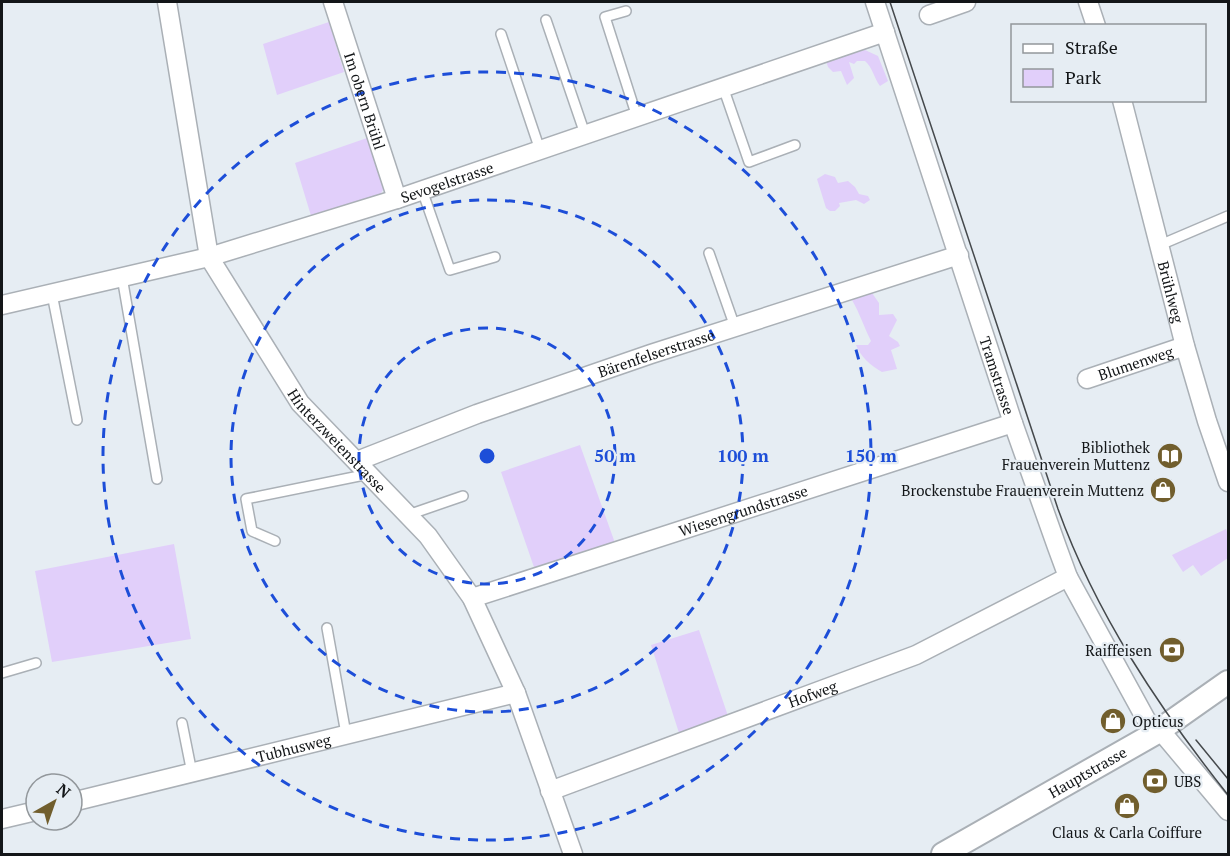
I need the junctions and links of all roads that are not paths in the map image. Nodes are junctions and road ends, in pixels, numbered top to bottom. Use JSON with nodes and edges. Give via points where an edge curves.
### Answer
{"nodes":[{"id":1,"x":167,"y":2,"type":"edge"},
{"id":2,"x":333,"y":2,"type":"edge"},
{"id":3,"x":875,"y":2,"type":"edge"},
{"id":4,"x":966,"y":2,"type":"edge"},
{"id":5,"x":1088,"y":2,"type":"edge"},
{"id":6,"x":626,"y":10,"type":"dead end"},
{"id":7,"x":928,"y":15,"type":"dead end"},
{"id":8,"x":546,"y":20,"type":"dead end"},
{"id":9,"x":1095,"y":24,"type":"edge"},
{"id":10,"x":885,"y":32,"type":"junction"},
{"id":11,"x":501,"y":34,"type":"dead end"},
{"id":12,"x":723,"y":87,"type":"junction"},
{"id":13,"x":1123,"y":102,"type":"edge"},
{"id":14,"x":637,"y":117,"type":"junction"},
{"id":15,"x":585,"y":134,"type":"junction"},
{"id":16,"x":795,"y":145,"type":"dead end"},
{"id":17,"x":540,"y":150,"type":"junction"},
{"id":18,"x":422,"y":190,"type":"junction"},
{"id":19,"x":397,"y":199,"type":"junction"},
{"id":20,"x":1228,"y":216,"type":"edge"},
{"id":21,"x":1160,"y":245,"type":"junction"},
{"id":22,"x":709,"y":253,"type":"dead end"},
{"id":23,"x":959,"y":255,"type":"junction"},
{"id":24,"x":495,"y":256,"type":"dead end"},
{"id":25,"x":209,"y":257,"type":"junction"},
{"id":26,"x":122,"y":278,"type":"junction"},
{"id":27,"x":52,"y":294,"type":"junction"},
{"id":28,"x":2,"y":305,"type":"edge"},
{"id":29,"x":735,"y":327,"type":"junction"},
{"id":30,"x":1185,"y":346,"type":"junction"},
{"id":31,"x":1087,"y":379,"type":"dead end"},
{"id":32,"x":76,"y":420,"type":"dead end"},
{"id":33,"x":1013,"y":423,"type":"junction"},
{"id":34,"x":363,"y":467,"type":"junction"},
{"id":35,"x":158,"y":479,"type":"dead end"},
{"id":36,"x":1228,"y":482,"type":"edge"},
{"id":37,"x":463,"y":495,"type":"dead end"},
{"id":38,"x":408,"y":515,"type":"junction"},
{"id":39,"x":275,"y":541,"type":"dead end"},
{"id":40,"x":1068,"y":577,"type":"junction"},
{"id":41,"x":472,"y":598,"type":"junction"},
{"id":42,"x":327,"y":628,"type":"dead end"},
{"id":43,"x":36,"y":663,"type":"dead end"},
{"id":44,"x":2,"y":673,"type":"edge"},
{"id":45,"x":1228,"y":682,"type":"edge"},
{"id":46,"x":516,"y":693,"type":"junction"},
{"id":47,"x":182,"y":723,"type":"dead end"},
{"id":48,"x":1157,"y":732,"type":"junction"},
{"id":49,"x":346,"y":734,"type":"junction"},
{"id":50,"x":192,"y":772,"type":"junction"},
{"id":51,"x":550,"y":791,"type":"junction"},
{"id":52,"x":84,"y":799,"type":"edge"},
{"id":53,"x":1228,"y":811,"type":"edge"},
{"id":54,"x":24,"y":814,"type":"edge"},
{"id":55,"x":2,"y":819,"type":"edge"},
{"id":56,"x":573,"y":855,"type":"edge"},
{"id":57,"x":943,"y":855,"type":"edge"}],
"edges":[{"from":1,"to":25,"type":"street","name":"Hinterzweienstrasse"},
{"from":2,"to":19,"type":"street","name":"Im obern Brühl"},
{"from":3,"to":10,"type":"street","name":"Tramstrasse"},
{"from":4,"to":7,"type":"street"},
{"from":5,"to":9,"type":"street"},
{"from":6,"to":14,"type":"lane","via":[[605,17]]},
{"from":8,"to":15,"type":"lane"},
{"from":10,"to":12,"type":"street","name":"Sevogelstrasse"},
{"from":10,"to":23,"type":"street","name":"Tramstrasse"},
{"from":11,"to":17,"type":"lane"},
{"from":12,"to":14,"type":"street","name":"Sevogelstrasse"},
{"from":12,"to":16,"type":"lane","via":[[749,162]]},
{"from":13,"to":21,"type":"street","name":"Brühlweg"},
{"from":14,"to":15,"type":"street","name":"Sevogelstrasse"},
{"from":15,"to":17,"type":"street","name":"Sevogelstrasse"},
{"from":17,"to":18,"type":"street","name":"Sevogelstrasse"},
{"from":18,"to":19,"type":"street","name":"Sevogelstrasse"},
{"from":18,"to":24,"type":"lane","via":[[450,270]]},
{"from":19,"to":25,"type":"street","name":"Sevogelstrasse"},
{"from":20,"to":21,"type":"lane"},
{"from":21,"to":30,"type":"street","name":"Brühlweg"},
{"from":22,"to":29,"type":"lane"},
{"from":23,"to":29,"type":"street","name":"Bärenfelserstrasse"},
{"from":23,"to":33,"type":"street","name":"Tramstrasse"},
{"from":25,"to":26,"type":"street","name":"Sevogelstrasse"},
{"from":25,"to":34,"type":"street","name":"Hinterzweienstrasse","via":[[300,403]]},
{"from":26,"to":27,"type":"street","name":"Sevogelstrasse"},
{"from":26,"to":35,"type":"lane"},
{"from":27,"to":28,"type":"street","name":"Sevogelstrasse"},
{"from":27,"to":32,"type":"lane"},
{"from":29,"to":34,"type":"street","name":"Bärenfelserstrasse","via":[[477,414]]},
{"from":30,"to":31,"type":"street","name":"Blumenweg"},
{"from":30,"to":36,"type":"street","name":"Brühlweg"},
{"from":33,"to":40,"type":"street","name":"Tramstrasse"},
{"from":33,"to":41,"type":"street","name":"Wiesengrundstrasse"},
{"from":34,"to":38,"type":"street","name":"Hinterzweienstrasse"},
{"from":34,"to":39,"type":"lane","via":[[246,499],[252,531]]},
{"from":37,"to":38,"type":"lane"},
{"from":38,"to":41,"type":"street","name":"Hinterzweienstrasse","via":[[428,536]]},
{"from":40,"to":48,"type":"street","name":"Tramstrasse"},
{"from":40,"to":51,"type":"street","name":"Hofweg","via":[[915,655]]},
{"from":41,"to":46,"type":"street","name":"Hinterzweienstrasse"},
{"from":42,"to":49,"type":"lane"},
{"from":43,"to":44,"type":"lane"},
{"from":45,"to":48,"type":"street","name":"Hauptstrasse"},
{"from":46,"to":49,"type":"street","name":"Tubhusweg"},
{"from":46,"to":51,"type":"street","name":"Hinterzweienstrasse"},
{"from":47,"to":50,"type":"lane"},
{"from":48,"to":53,"type":"street","name":"Tramstrasse"},
{"from":48,"to":57,"type":"street","name":"Hauptstrasse"},
{"from":49,"to":50,"type":"street","name":"Tubhusweg"},
{"from":50,"to":52,"type":"street","name":"Tubhusweg"},
{"from":51,"to":56,"type":"street","name":"Hinterzweienstrasse"},
{"from":54,"to":55,"type":"street"}]}
